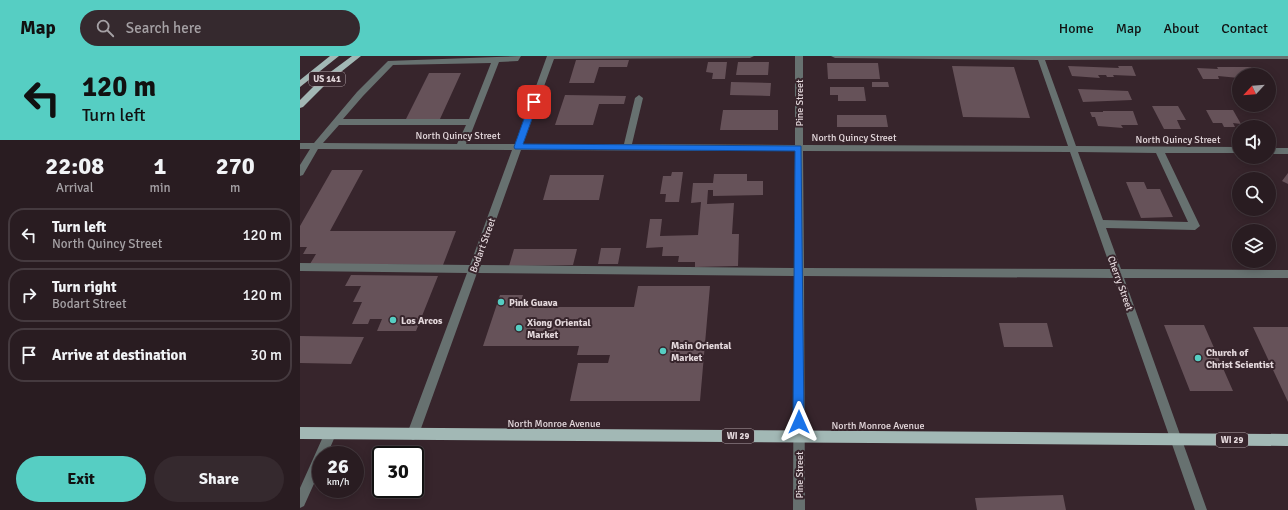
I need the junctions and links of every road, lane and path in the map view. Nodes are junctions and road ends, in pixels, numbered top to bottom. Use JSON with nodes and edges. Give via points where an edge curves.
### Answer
{"nodes":[{"id":1,"x":335,"y":56,"type":"edge"},
{"id":2,"x":357,"y":56,"type":"edge"},
{"id":3,"x":517,"y":56,"type":"edge"},
{"id":4,"x":750,"y":56,"type":"edge"},
{"id":5,"x":799,"y":56,"type":"edge"},
{"id":6,"x":835,"y":56,"type":"edge"},
{"id":7,"x":1206,"y":56,"type":"edge"},
{"id":8,"x":550,"y":57,"type":"edge"},
{"id":9,"x":1041,"y":57,"type":"edge"},
{"id":10,"x":1284,"y":57,"type":"edge"},
{"id":11,"x":393,"y":59,"type":"edge"},
{"id":12,"x":496,"y":60,"type":"junction"},
{"id":13,"x":1288,"y":65,"type":"edge"},
{"id":14,"x":300,"y":84,"type":"edge"},
{"id":15,"x":639,"y":98,"type":"dead end"},
{"id":16,"x":300,"y":105,"type":"edge"},
{"id":17,"x":337,"y":122,"type":"junction"},
{"id":18,"x":471,"y":122,"type":"junction"},
{"id":19,"x":300,"y":146,"type":"edge"},
{"id":20,"x":316,"y":146,"type":"junction"},
{"id":21,"x":460,"y":146,"type":"junction"},
{"id":22,"x":518,"y":147,"type":"junction"},
{"id":23,"x":627,"y":148,"type":"junction"},
{"id":24,"x":799,"y":148,"type":"junction"},
{"id":25,"x":1074,"y":150,"type":"junction"},
{"id":26,"x":1159,"y":150,"type":"junction"},
{"id":27,"x":1232,"y":150,"type":"edge"},
{"id":28,"x":1276,"y":151,"type":"edge"},
{"id":29,"x":1288,"y":151,"type":"edge"},
{"id":30,"x":300,"y":173,"type":"edge"},
{"id":31,"x":1100,"y":224,"type":"junction"},
{"id":32,"x":300,"y":267,"type":"edge"},
{"id":33,"x":473,"y":269,"type":"junction"},
{"id":34,"x":799,"y":272,"type":"junction"},
{"id":35,"x":1117,"y":272,"type":"junction"},
{"id":36,"x":1288,"y":274,"type":"edge"},
{"id":37,"x":300,"y":433,"type":"edge"},
{"id":38,"x":330,"y":434,"type":"junction"},
{"id":39,"x":413,"y":434,"type":"junction"},
{"id":40,"x":799,"y":436,"type":"junction"},
{"id":41,"x":1176,"y":439,"type":"junction"},
{"id":42,"x":1288,"y":440,"type":"edge"},
{"id":43,"x":300,"y":502,"type":"edge"},
{"id":44,"x":798,"y":510,"type":"edge"},
{"id":45,"x":1201,"y":510,"type":"edge"}],
"edges":[{"from":1,"to":14,"type":"main road","number":"US 141"},
{"from":2,"to":16,"type":"main road","number":"US 141","via":[[324,81]]},
{"from":3,"to":12,"type":"street","via":[[515,59]]},
{"from":4,"to":8,"type":"street"},
{"from":5,"to":24,"type":"street","name":"Pine Street"},
{"from":6,"to":9,"type":"street"},
{"from":7,"to":9,"type":"street"},
{"from":7,"to":10,"type":"street"},
{"from":8,"to":22,"type":"street","name":"Bodart Street"},
{"from":9,"to":25,"type":"street","name":"Cherry Street"},
{"from":10,"to":13,"type":"street"},
{"from":11,"to":12,"type":"street"},
{"from":11,"to":17,"type":"street"},
{"from":12,"to":18,"type":"street"},
{"from":15,"to":23,"type":"street"},
{"from":17,"to":18,"type":"street"},
{"from":17,"to":20,"type":"street"},
{"from":18,"to":21,"type":"street"},
{"from":19,"to":20,"type":"street","name":"North Quincy Street"},
{"from":20,"to":21,"type":"street","name":"North Quincy Street"},
{"from":20,"to":30,"type":"street"},
{"from":21,"to":22,"type":"street","name":"North Quincy Street"},
{"from":22,"to":23,"type":"street","name":"North Quincy Street"},
{"from":22,"to":33,"type":"street","name":"Bodart Street"},
{"from":23,"to":24,"type":"street","name":"North Quincy Street"},
{"from":24,"to":25,"type":"street","name":"North Quincy Street"},
{"from":24,"to":34,"type":"street","name":"Pine Street"},
{"from":25,"to":26,"type":"street","name":"North Quincy Street"},
{"from":25,"to":31,"type":"street","name":"Cherry Street"},
{"from":26,"to":27,"type":"street","name":"North Quincy Street"},
{"from":26,"to":31,"type":"street","via":[[1195,226]]},
{"from":28,"to":29,"type":"street"},
{"from":31,"to":35,"type":"street","name":"Cherry Street"},
{"from":32,"to":33,"type":"street"},
{"from":33,"to":34,"type":"street"},
{"from":33,"to":39,"type":"street","name":"Bodart Street"},
{"from":34,"to":35,"type":"street"},
{"from":34,"to":40,"type":"street","name":"Pine Street"},
{"from":35,"to":36,"type":"street"},
{"from":35,"to":41,"type":"street","name":"Cherry Street"},
{"from":37,"to":38,"type":"main road","name":"North Monroe Avenue","number":"WI 29"},
{"from":38,"to":39,"type":"main road","name":"North Monroe Avenue","number":"WI 29"},
{"from":38,"to":43,"type":"street"},
{"from":39,"to":40,"type":"main road","name":"North Monroe Avenue","number":"WI 29"},
{"from":40,"to":41,"type":"main road","name":"North Monroe Avenue","number":"WI 29"},
{"from":40,"to":44,"type":"street","name":"Pine Street"},
{"from":41,"to":42,"type":"main road","name":"North Monroe Avenue","number":"WI 29"},
{"from":41,"to":45,"type":"street","name":"Cherry Street"}]}
